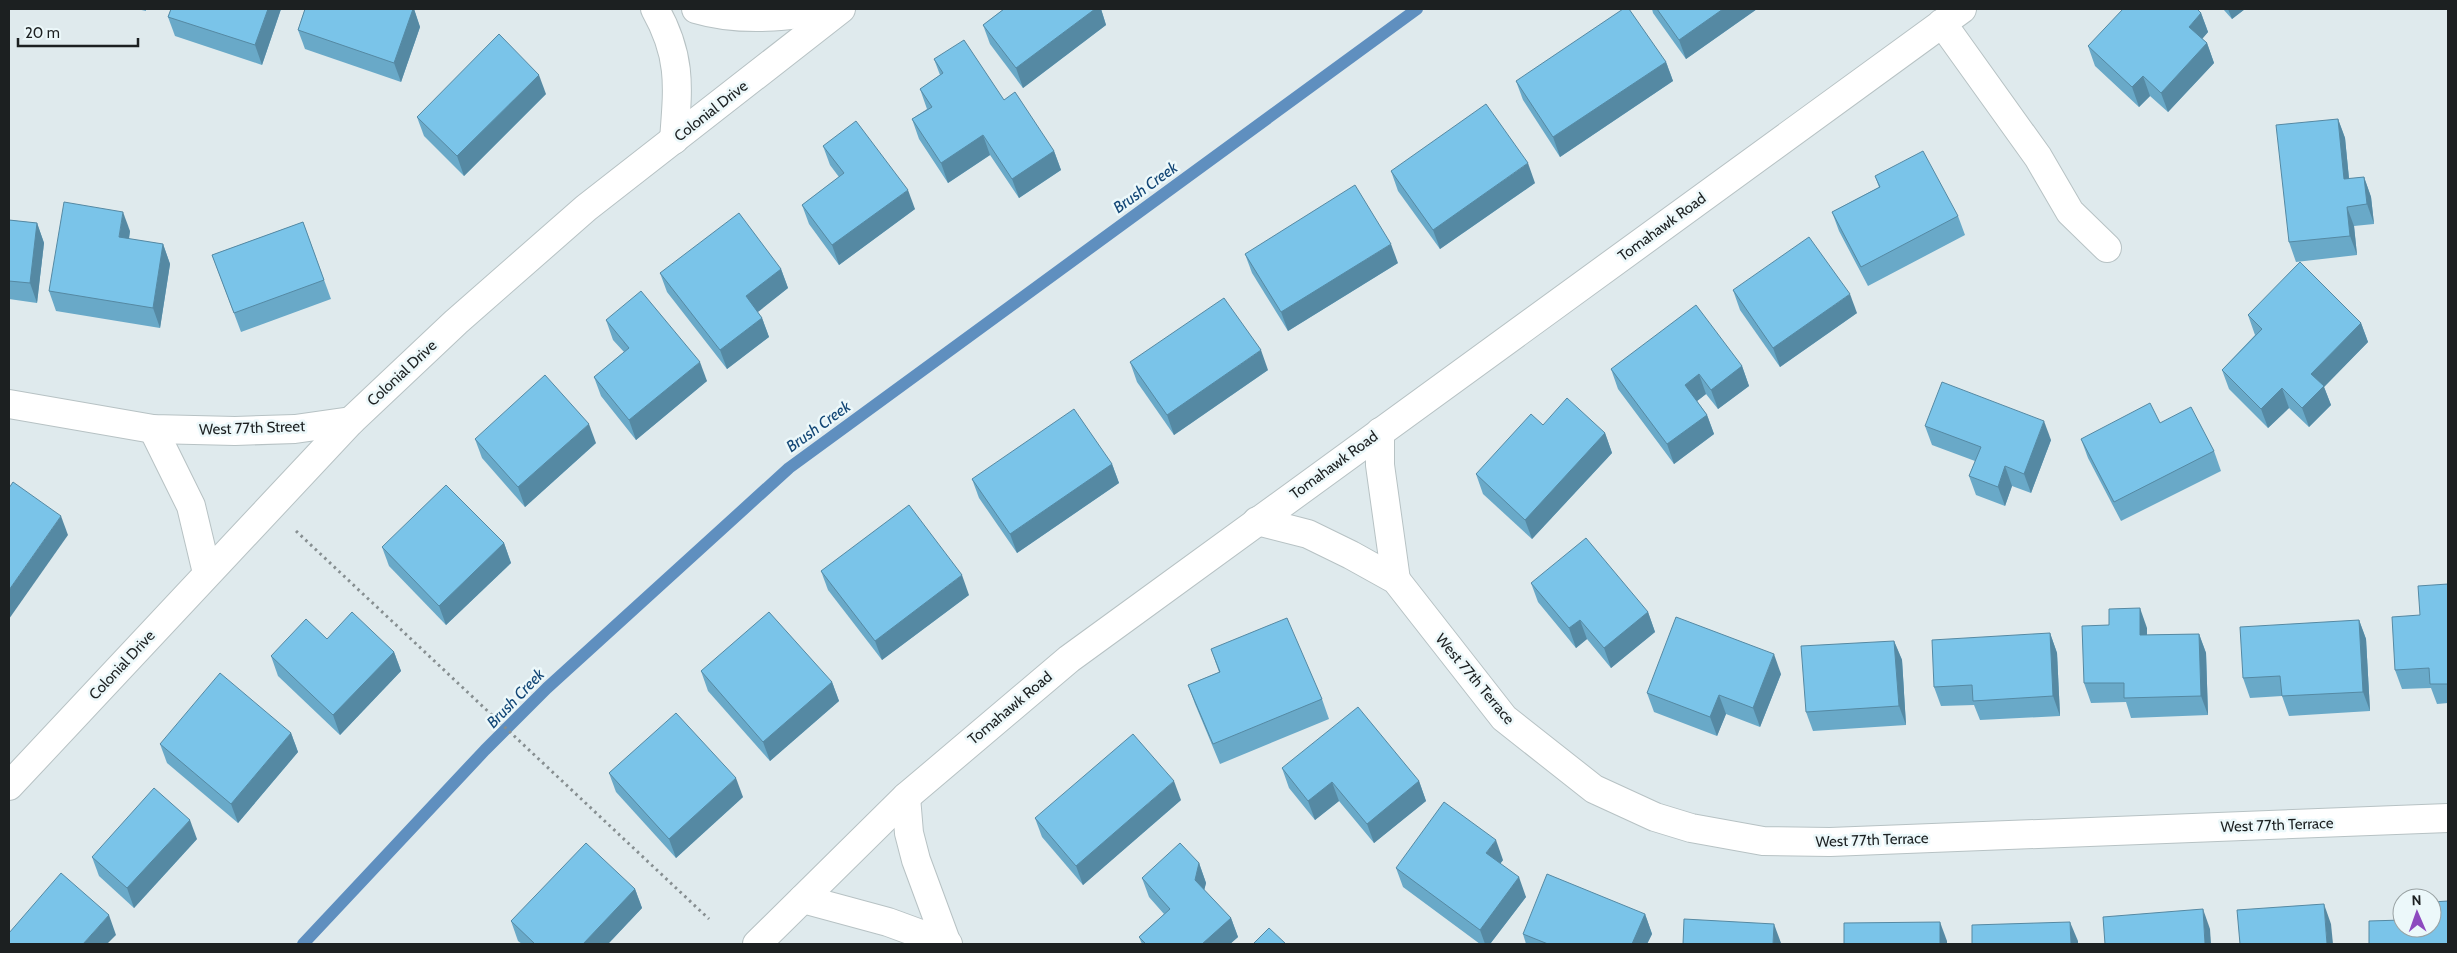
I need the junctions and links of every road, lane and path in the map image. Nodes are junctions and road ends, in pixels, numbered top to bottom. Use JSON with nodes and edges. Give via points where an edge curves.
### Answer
{"nodes":[{"id":1,"x":655,"y":9,"type":"edge"},
{"id":2,"x":696,"y":9,"type":"edge"},
{"id":3,"x":840,"y":9,"type":"edge"},
{"id":4,"x":1952,"y":16,"type":"edge"},
{"id":5,"x":674,"y":140,"type":"junction"},
{"id":6,"x":2107,"y":248,"type":"dead end"},
{"id":7,"x":9,"y":404,"type":"edge"},
{"id":8,"x":351,"y":421,"type":"junction"},
{"id":9,"x":153,"y":429,"type":"junction"},
{"id":10,"x":1380,"y":432,"type":"junction"},
{"id":11,"x":1257,"y":521,"type":"junction"},
{"id":12,"x":295,"y":529,"type":"dead end"},
{"id":13,"x":207,"y":573,"type":"junction"},
{"id":14,"x":1396,"y":580,"type":"junction"},
{"id":15,"x":9,"y":786,"type":"edge"},
{"id":16,"x":906,"y":797,"type":"junction"},
{"id":17,"x":2448,"y":818,"type":"edge"},
{"id":18,"x":803,"y":899,"type":"junction"},
{"id":19,"x":710,"y":919,"type":"dead end"},
{"id":20,"x":757,"y":944,"type":"edge"},
{"id":21,"x":947,"y":944,"type":"edge"}],
"edges":[{"from":1,"to":5,"type":"street","via":[[671,43],[679,81]]},
{"from":2,"to":3,"type":"street","via":[[743,17],[780,18]]},
{"from":3,"to":5,"type":"street","name":"Colonial Drive"},
{"from":4,"to":6,"type":"street","name":"Tomahawk Road","via":[[2070,212]]},
{"from":4,"to":10,"type":"street","name":"Tomahawk Road"},
{"from":5,"to":8,"type":"street","name":"Colonial Drive","via":[[586,208],[456,322]]},
{"from":7,"to":9,"type":"street","name":"West 77th Street"},
{"from":8,"to":9,"type":"street","name":"West 77th Street","via":[[295,429]]},
{"from":8,"to":13,"type":"street","name":"Colonial Drive"},
{"from":9,"to":13,"type":"street","via":[[191,506]]},
{"from":10,"to":11,"type":"street","name":"Tomahawk Road"},
{"from":10,"to":14,"type":"street","via":[[1380,465]]},
{"from":11,"to":14,"type":"street","name":"West 77th Terrace","via":[[1308,534]]},
{"from":11,"to":16,"type":"street","name":"Tomahawk Road","via":[[1069,659]]},
{"from":12,"to":19,"type":"path"},
{"from":13,"to":15,"type":"street","name":"Colonial Drive"},
{"from":14,"to":17,"type":"street","name":"West 77th Terrace","via":[[1504,718],[1594,789],[1655,817],[1691,828],[1763,841],[1830,842]]},
{"from":16,"to":18,"type":"street","name":"Tomahawk Road"},
{"from":16,"to":21,"type":"street","via":[[909,833],[916,860]]},
{"from":18,"to":20,"type":"street","name":"Tomahawk Road"},
{"from":18,"to":21,"type":"street","via":[[888,922]]}]}
